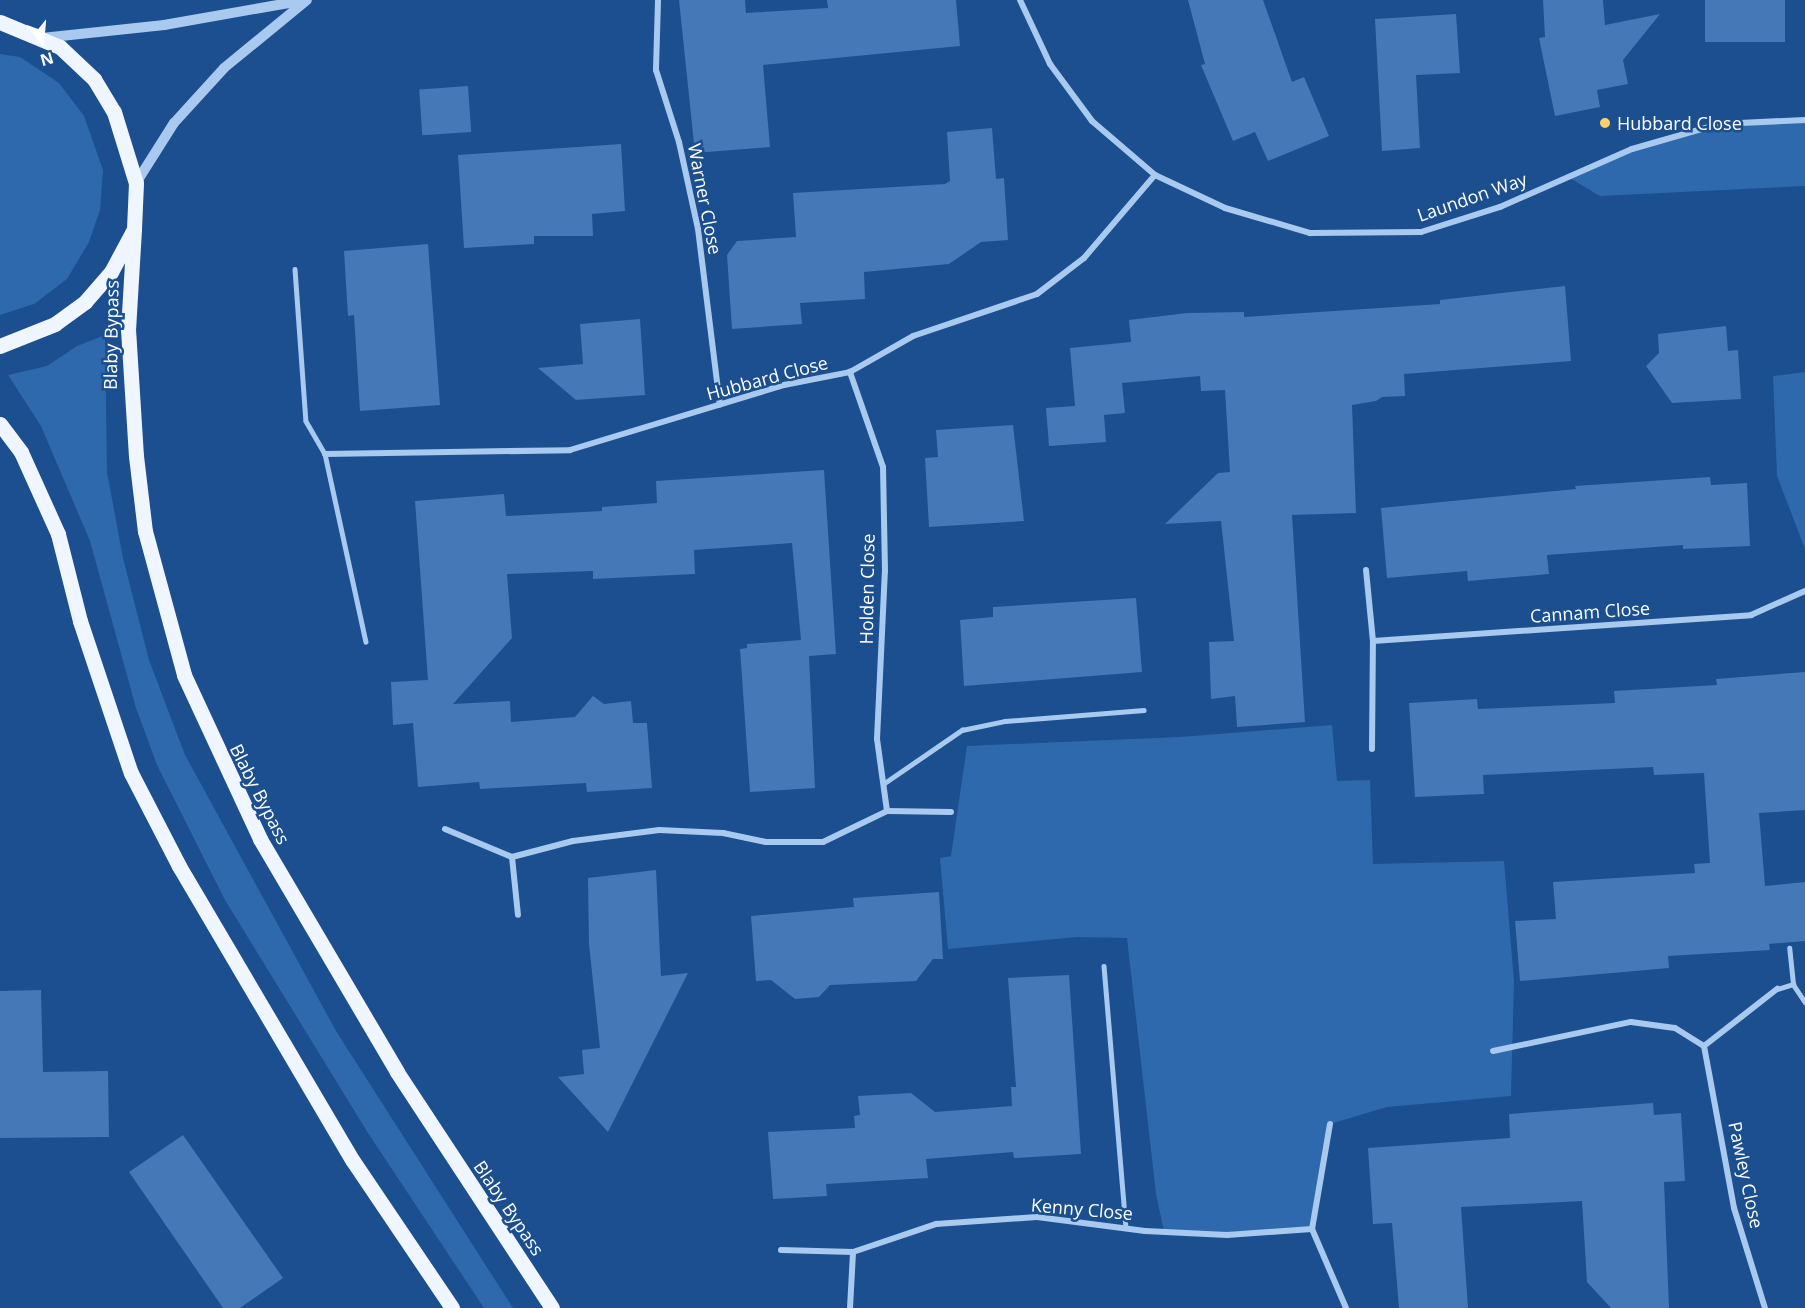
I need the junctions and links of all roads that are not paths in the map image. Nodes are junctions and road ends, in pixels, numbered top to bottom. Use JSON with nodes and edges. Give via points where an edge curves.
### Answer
{"nodes":[{"id":1,"x":307,"y":0,"type":"edge"},
{"id":2,"x":1020,"y":0,"type":"edge"},
{"id":3,"x":658,"y":1,"type":"edge"},
{"id":4,"x":0,"y":22,"type":"edge"},
{"id":5,"x":42,"y":38,"type":"junction"},
{"id":6,"x":1805,"y":120,"type":"edge"},
{"id":7,"x":1155,"y":175,"type":"junction"},
{"id":8,"x":136,"y":183,"type":"junction"},
{"id":9,"x":134,"y":229,"type":"junction"},
{"id":10,"x":295,"y":269,"type":"dead end"},
{"id":11,"x":0,"y":346,"type":"edge"},
{"id":12,"x":850,"y":372,"type":"junction"},
{"id":13,"x":720,"y":405,"type":"junction"},
{"id":14,"x":0,"y":424,"type":"edge"},
{"id":15,"x":325,"y":454,"type":"junction"},
{"id":16,"x":1365,"y":570,"type":"dead end"},
{"id":17,"x":1805,"y":591,"type":"edge"},
{"id":18,"x":1373,"y":641,"type":"junction"},
{"id":19,"x":366,"y":642,"type":"dead end"},
{"id":20,"x":1144,"y":710,"type":"dead end"},
{"id":21,"x":1372,"y":749,"type":"dead end"},
{"id":22,"x":883,"y":784,"type":"junction"},
{"id":23,"x":887,"y":811,"type":"junction"},
{"id":24,"x":951,"y":812,"type":"dead end"},
{"id":25,"x":445,"y":830,"type":"dead end"},
{"id":26,"x":512,"y":856,"type":"junction"},
{"id":27,"x":518,"y":915,"type":"dead end"},
{"id":28,"x":1789,"y":948,"type":"dead end"},
{"id":29,"x":1104,"y":966,"type":"dead end"},
{"id":30,"x":1793,"y":984,"type":"junction"},
{"id":31,"x":1777,"y":989,"type":"joint"},
{"id":32,"x":1805,"y":1002,"type":"edge"},
{"id":33,"x":1704,"y":1046,"type":"junction"},
{"id":34,"x":1493,"y":1051,"type":"dead end"},
{"id":35,"x":1330,"y":1124,"type":"dead end"},
{"id":36,"x":1126,"y":1226,"type":"junction"},
{"id":37,"x":1312,"y":1229,"type":"junction"},
{"id":38,"x":781,"y":1250,"type":"dead end"},
{"id":39,"x":853,"y":1252,"type":"junction"},
{"id":40,"x":452,"y":1308,"type":"edge"},
{"id":41,"x":552,"y":1308,"type":"edge"},
{"id":42,"x":850,"y":1308,"type":"edge"},
{"id":43,"x":1346,"y":1308,"type":"edge"},
{"id":44,"x":1765,"y":1308,"type":"edge"}],
"edges":[{"from":1,"to":5,"type":"street","via":[[164,25]]},
{"from":1,"to":8,"type":"street","via":[[224,68],[174,123]]},
{"from":2,"to":7,"type":"street","name":"Laundon Way","via":[[1050,64],[1092,121]]},
{"from":3,"to":13,"type":"street","name":"Warner Close","via":[[656,70],[679,142],[698,229]]},
{"from":4,"to":5,"type":"main road","name":"Blaby Bypass"},
{"from":5,"to":8,"type":"main road","name":"Blaby Bypass","via":[[60,47],[94,79],[114,112]]},
{"from":6,"to":7,"type":"street","name":"Laundon Way","via":[[1719,124],[1643,146],[1500,207],[1421,232],[1310,233],[1225,208]]},
{"from":7,"to":12,"type":"street","name":"Hubbard Close","via":[[1084,258],[1037,294],[913,336]]},
{"from":8,"to":9,"type":"main road","name":"Blaby Bypass"},
{"from":9,"to":11,"type":"main road","via":[[111,272],[85,302],[55,324]]},
{"from":9,"to":41,"type":"main road","name":"Blaby Bypass","via":[[128,329],[136,456],[145,531],[184,675],[260,839],[397,1072]]},
{"from":10,"to":15,"type":"lane","via":[[306,421]]},
{"from":12,"to":13,"type":"street","name":"Hubbard Close"},
{"from":12,"to":22,"type":"street","name":"Holden Close","via":[[883,467],[885,572],[877,739]]},
{"from":13,"to":15,"type":"street","name":"Hubbard Close","via":[[570,450]]},
{"from":14,"to":40,"type":"main road","via":[[21,452],[58,534],[80,621],[131,773],[179,866],[353,1161]]},
{"from":15,"to":19,"type":"lane"},
{"from":16,"to":18,"type":"street"},
{"from":17,"to":18,"type":"street","name":"Cannam Close","via":[[1751,615]]},
{"from":18,"to":21,"type":"street"},
{"from":20,"to":22,"type":"lane","via":[[1005,721],[962,730]]},
{"from":22,"to":23,"type":"street","name":"Holden Close"},
{"from":23,"to":24,"type":"street"},
{"from":23,"to":26,"type":"street","via":[[823,842],[766,842],[723,833],[659,830],[573,841]]},
{"from":25,"to":26,"type":"street"},
{"from":26,"to":27,"type":"street"},
{"from":28,"to":30,"type":"lane"},
{"from":29,"to":36,"type":"lane"},
{"from":30,"to":31,"type":"lane"},
{"from":30,"to":32,"type":"lane"},
{"from":31,"to":33,"type":"street"},
{"from":33,"to":34,"type":"street","via":[[1675,1028],[1631,1022]]},
{"from":33,"to":44,"type":"street","name":"Pawley Close","via":[[1734,1208]]},
{"from":35,"to":37,"type":"street"},
{"from":36,"to":37,"type":"street","name":"Kenny Close","via":[[1227,1235]]},
{"from":36,"to":39,"type":"street","name":"Kenny Close","via":[[1037,1217],[936,1224]]},
{"from":37,"to":43,"type":"street"},
{"from":38,"to":39,"type":"street","name":"Kenny Close"},
{"from":39,"to":42,"type":"street"}]}
